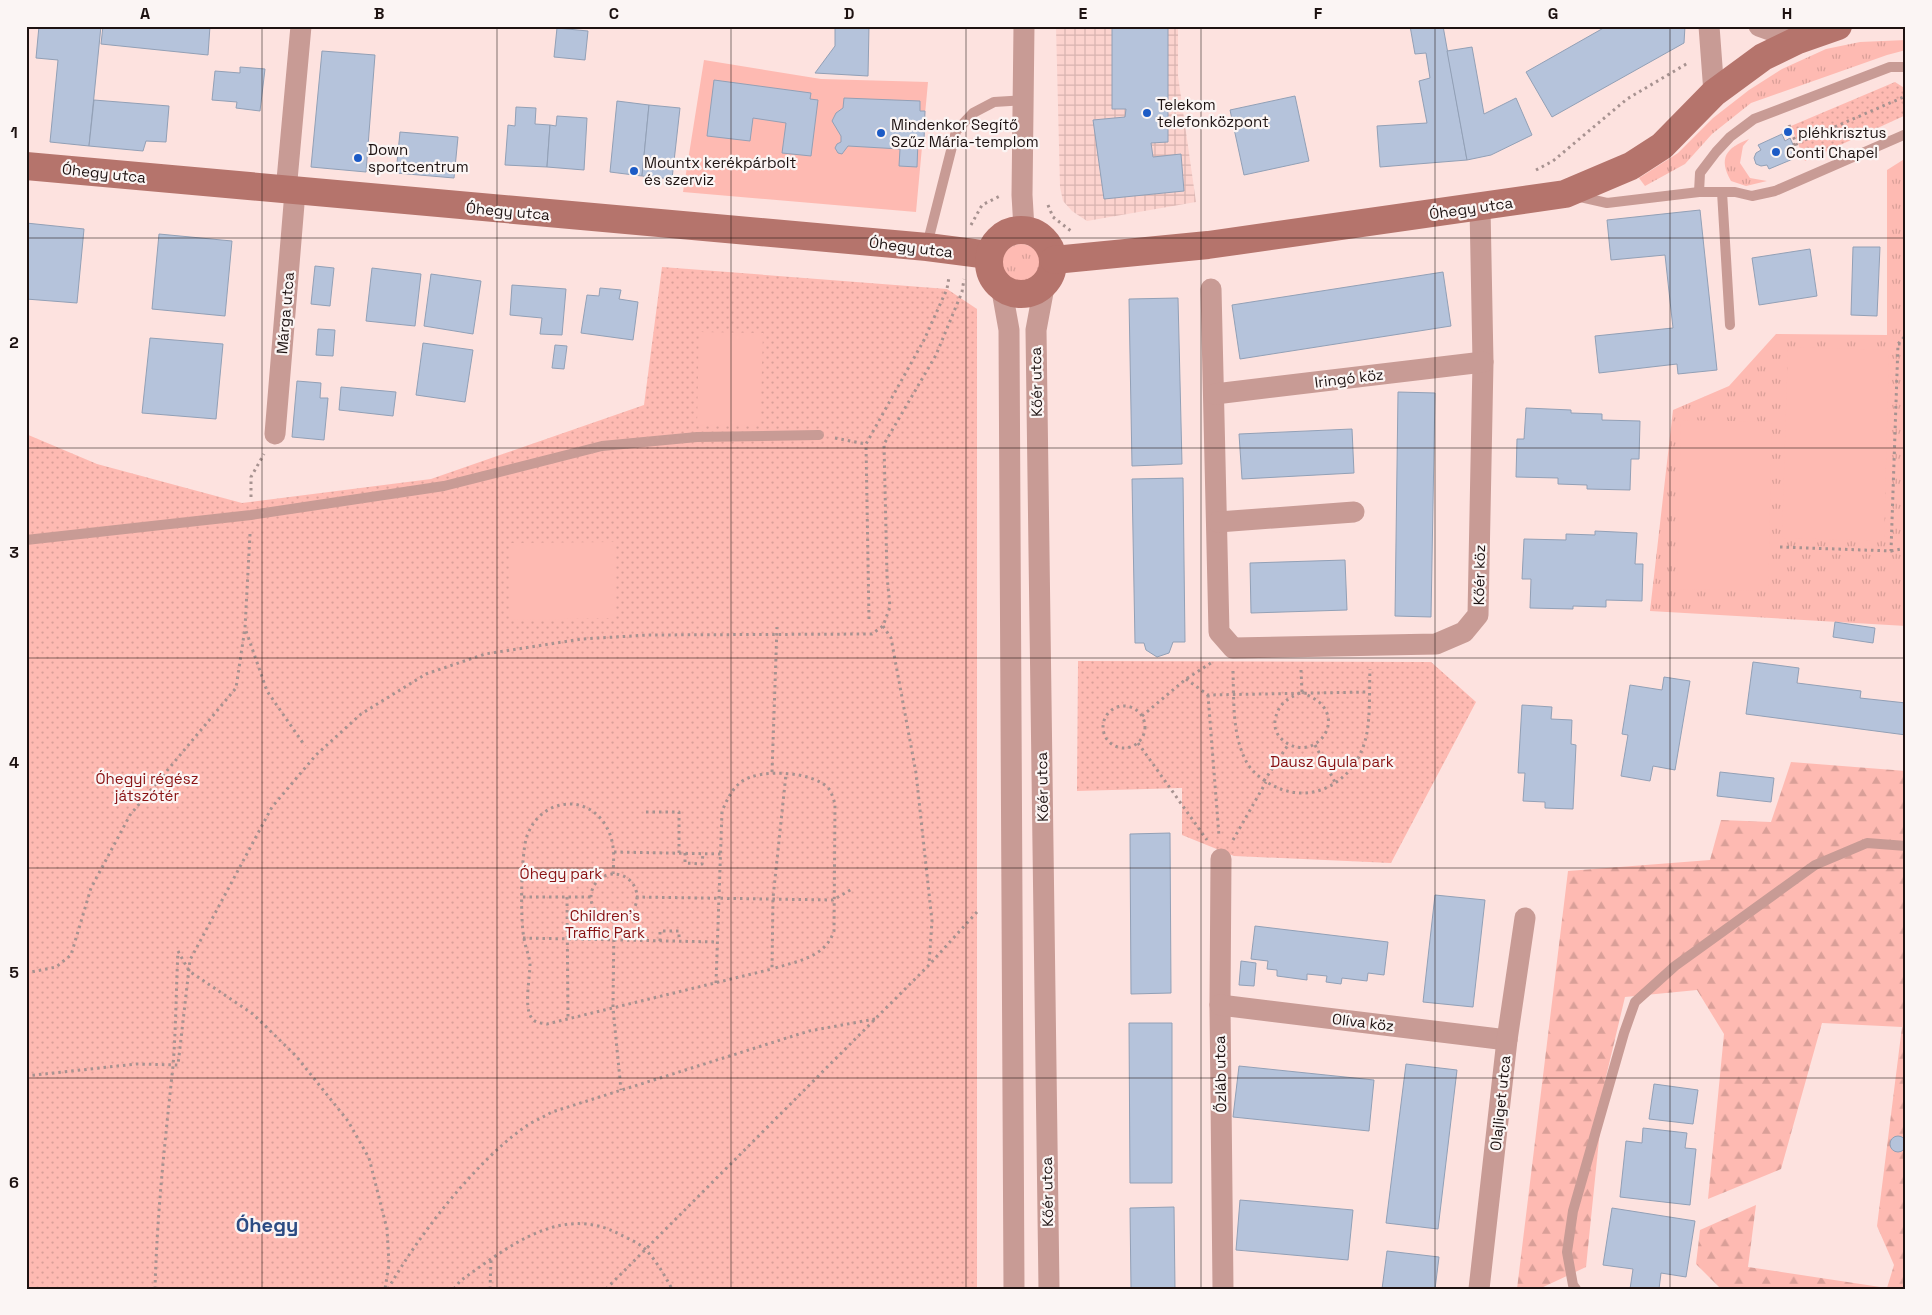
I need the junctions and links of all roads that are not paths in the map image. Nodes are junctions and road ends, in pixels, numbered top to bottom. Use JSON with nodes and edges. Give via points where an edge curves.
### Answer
{"nodes":[{"id":1,"x":302,"y":26,"type":"edge"},
{"id":2,"x":1024,"y":26,"type":"edge"},
{"id":3,"x":1760,"y":26,"type":"edge"},
{"id":4,"x":1838,"y":26,"type":"edge"},
{"id":5,"x":1710,"y":35,"type":"edge"},
{"id":6,"x":1798,"y":40,"type":"junction"},
{"id":7,"x":1906,"y":67,"type":"edge"},
{"id":8,"x":1714,"y":93,"type":"junction"},
{"id":9,"x":1024,"y":100,"type":"junction"},
{"id":10,"x":1906,"y":134,"type":"edge"},
{"id":11,"x":26,"y":166,"type":"edge"},
{"id":12,"x":291,"y":191,"type":"junction"},
{"id":13,"x":1699,"y":192,"type":"junction"},
{"id":14,"x":1722,"y":192,"type":"junction"},
{"id":15,"x":1566,"y":194,"type":"junction"},
{"id":16,"x":1480,"y":207,"type":"junction"},
{"id":17,"x":1024,"y":229,"type":"junction"},
{"id":18,"x":927,"y":248,"type":"junction"},
{"id":19,"x":978,"y":255,"type":"junction"},
{"id":20,"x":1054,"y":260,"type":"junction"},
{"id":21,"x":1044,"y":286,"type":"junction"},
{"id":22,"x":1211,"y":289,"type":"dead end"},
{"id":23,"x":1002,"y":290,"type":"junction"},
{"id":24,"x":1730,"y":325,"type":"dead end"},
{"id":25,"x":1484,"y":362,"type":"junction"},
{"id":26,"x":1215,"y":394,"type":"junction"},
{"id":27,"x":275,"y":434,"type":"road end"},
{"id":28,"x":820,"y":435,"type":"road end"},
{"id":29,"x":1354,"y":512,"type":"dead end"},
{"id":30,"x":1218,"y":522,"type":"junction"},
{"id":31,"x":26,"y":540,"type":"edge"},
{"id":32,"x":1906,"y":846,"type":"edge"},
{"id":33,"x":1221,"y":859,"type":"road end"},
{"id":34,"x":1525,"y":918,"type":"dead end"},
{"id":35,"x":1220,"y":1005,"type":"junction"},
{"id":36,"x":1507,"y":1040,"type":"junction"},
{"id":37,"x":1014,"y":1289,"type":"edge"},
{"id":38,"x":1049,"y":1289,"type":"edge"},
{"id":39,"x":1223,"y":1289,"type":"edge"},
{"id":40,"x":1479,"y":1289,"type":"edge"},
{"id":41,"x":1576,"y":1289,"type":"edge"}],
"edges":[{"from":1,"to":12,"type":"street","name":"Márga utca"},
{"from":2,"to":9,"type":"street"},
{"from":3,"to":6,"type":"street"},
{"from":4,"to":6,"type":"street","name":"Óhegy utca"},
{"from":5,"to":8,"type":"street"},
{"from":6,"to":8,"type":"street","name":"Óhegy utca","via":[[1764,58]]},
{"from":7,"to":13,"type":"lane","via":[[1890,67],[1754,120],[1716,152],[1700,173]]},
{"from":8,"to":15,"type":"street","name":"Óhegy utca","via":[[1662,146],[1630,166]]},
{"from":9,"to":17,"type":"street"},
{"from":9,"to":18,"type":"lane","via":[[994,102],[973,112],[956,131]]},
{"from":10,"to":14,"type":"lane","via":[[1775,191],[1752,196]]},
{"from":11,"to":12,"type":"street","name":"Óhegy utca"},
{"from":12,"to":18,"type":"street","name":"Óhegy utca"},
{"from":12,"to":27,"type":"street","name":"Márga utca"},
{"from":13,"to":14,"type":"lane"},
{"from":13,"to":15,"type":"lane","via":[[1607,203]]},
{"from":14,"to":24,"type":"lane"},
{"from":15,"to":16,"type":"street","name":"Óhegy utca"},
{"from":16,"to":20,"type":"street","name":"Óhegy utca","via":[[1208,245]]},
{"from":16,"to":25,"type":"street","name":"Kőér köz"},
{"from":17,"to":19,"type":"street","via":[[1009,232]]},
{"from":17,"to":20,"type":"street","via":[[1037,234],[1048,244]]},
{"from":18,"to":19,"type":"street","name":"Óhegy utca"},
{"from":19,"to":23,"type":"street"},
{"from":20,"to":21,"type":"street","via":[[1051,278]]},
{"from":21,"to":23,"type":"street","via":[[1022,296]]},
{"from":21,"to":38,"type":"street","name":"Kőér utca","via":[[1036,330]]},
{"from":22,"to":26,"type":"street"},
{"from":23,"to":37,"type":"street","name":"Kőér utca","via":[[1009,330]]},
{"from":25,"to":26,"type":"street","name":"Iringó köz"},
{"from":25,"to":30,"type":"street","name":"Kőér köz","via":[[1478,615],[1464,632],[1436,644],[1233,648],[1219,632]]},
{"from":26,"to":30,"type":"street"},
{"from":28,"to":31,"type":"lane","via":[[697,437],[602,446],[444,486],[251,515]]},
{"from":29,"to":30,"type":"street"},
{"from":32,"to":41,"type":"lane","via":[[1867,843],[1815,865],[1675,966],[1635,1002],[1573,1211],[1567,1252],[1572,1286]]},
{"from":33,"to":35,"type":"street","name":"Őzláb utca"},
{"from":34,"to":36,"type":"street","name":"Olajliget utca"},
{"from":35,"to":36,"type":"street","name":"Olíva köz"},
{"from":35,"to":39,"type":"street","name":"Őzláb utca"},
{"from":36,"to":40,"type":"street","name":"Olajliget utca"}]}
